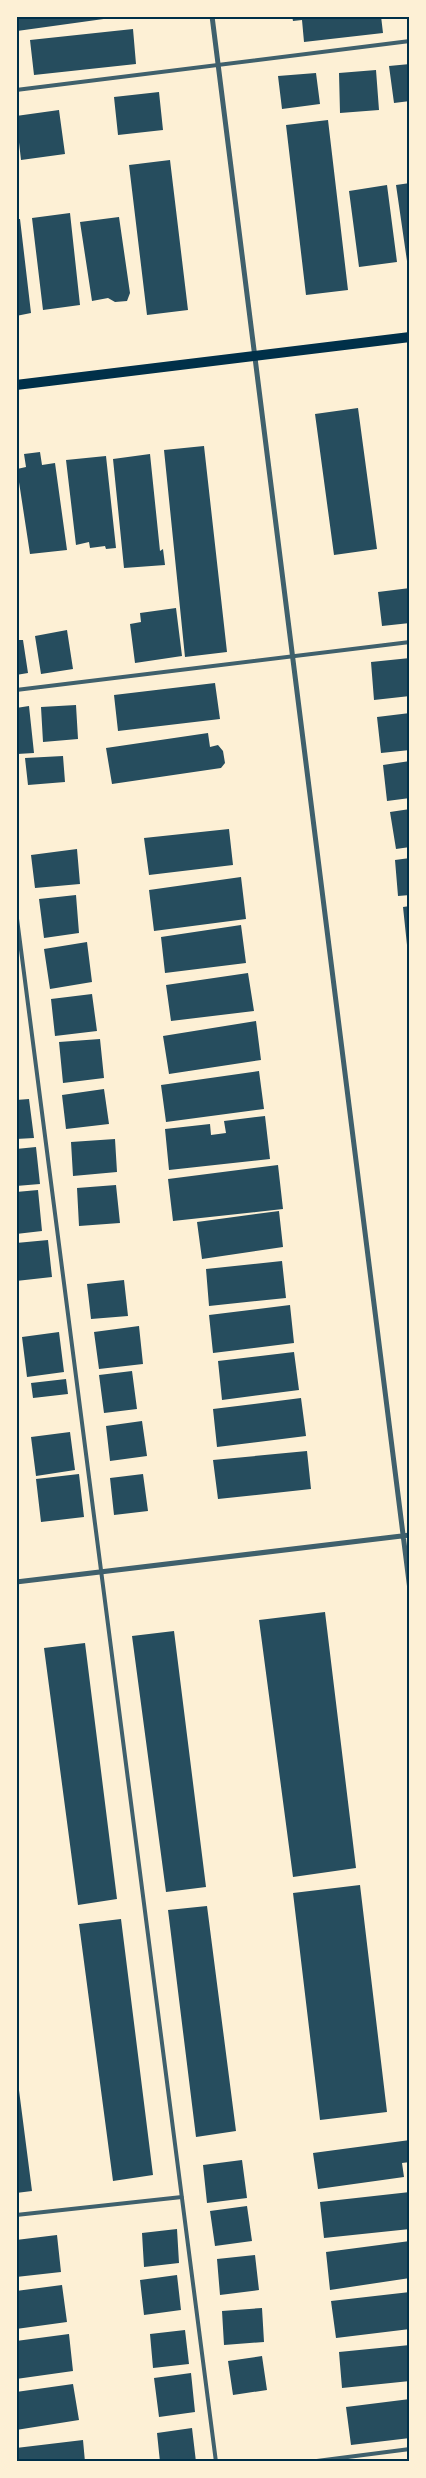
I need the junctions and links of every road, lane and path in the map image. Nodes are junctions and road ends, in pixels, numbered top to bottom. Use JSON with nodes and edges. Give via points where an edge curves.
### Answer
{"nodes":[{"id":1,"x":212,"y":16,"type":"edge"},
{"id":2,"x":410,"y":42,"type":"edge"},
{"id":3,"x":218,"y":65,"type":"junction"},
{"id":4,"x":16,"y":90,"type":"edge"},
{"id":5,"x":410,"y":337,"type":"edge"},
{"id":6,"x":254,"y":356,"type":"junction"},
{"id":7,"x":16,"y":386,"type":"edge"},
{"id":8,"x":410,"y":642,"type":"edge"},
{"id":9,"x":292,"y":656,"type":"junction"},
{"id":10,"x":16,"y":690,"type":"edge"},
{"id":11,"x":16,"y":911,"type":"edge"},
{"id":12,"x":410,"y":1535,"type":"edge"},
{"id":13,"x":403,"y":1536,"type":"junction"},
{"id":14,"x":101,"y":1572,"type":"junction"},
{"id":15,"x":16,"y":1582,"type":"edge"},
{"id":16,"x":410,"y":1590,"type":"edge"},
{"id":17,"x":182,"y":2197,"type":"junction"},
{"id":18,"x":16,"y":2215,"type":"edge"},
{"id":19,"x":410,"y":2450,"type":"edge"},
{"id":20,"x":216,"y":2462,"type":"edge"},
{"id":21,"x":309,"y":2462,"type":"edge"}],
"edges":[{"from":1,"to":3,"type":"street"},
{"from":2,"to":3,"type":"lane"},
{"from":3,"to":4,"type":"lane"},
{"from":3,"to":6,"type":"street"},
{"from":5,"to":6,"type":"main road"},
{"from":6,"to":7,"type":"main road"},
{"from":6,"to":9,"type":"street"},
{"from":8,"to":9,"type":"lane"},
{"from":9,"to":10,"type":"lane"},
{"from":9,"to":13,"type":"street"},
{"from":11,"to":14,"type":"lane"},
{"from":12,"to":13,"type":"street"},
{"from":13,"to":14,"type":"street"},
{"from":13,"to":16,"type":"street"},
{"from":14,"to":15,"type":"street"},
{"from":14,"to":17,"type":"lane"},
{"from":17,"to":18,"type":"lane"},
{"from":17,"to":20,"type":"lane"},
{"from":19,"to":21,"type":"lane"}]}
